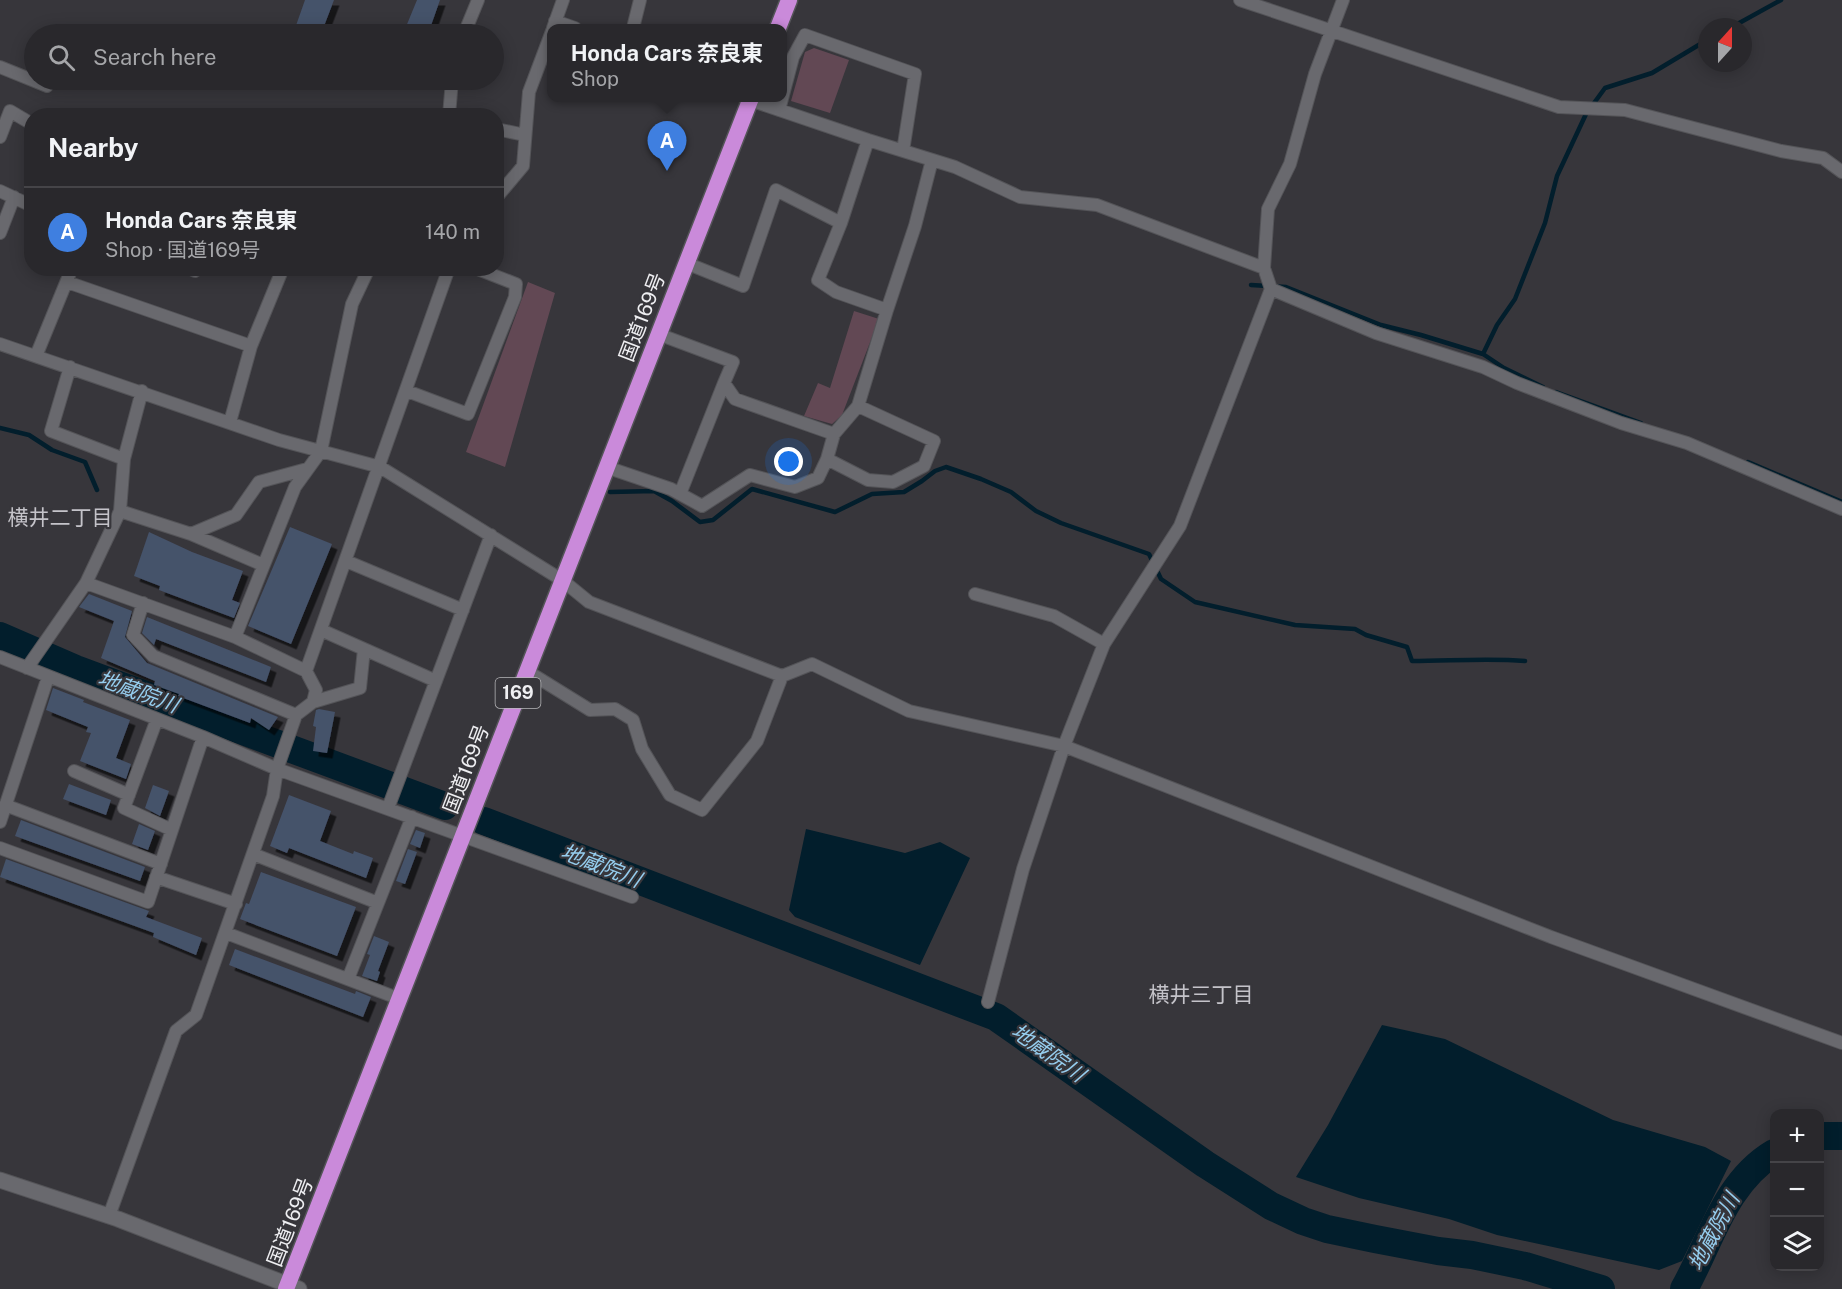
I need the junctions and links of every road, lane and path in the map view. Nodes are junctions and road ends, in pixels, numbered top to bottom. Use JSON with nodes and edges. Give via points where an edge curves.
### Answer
{"nodes":[{"id":1,"x":478,"y":0,"type":"edge"},
{"id":2,"x":563,"y":0,"type":"edge"},
{"id":3,"x":640,"y":0,"type":"edge"},
{"id":4,"x":789,"y":0,"type":"edge"},
{"id":5,"x":1240,"y":0,"type":"edge"},
{"id":6,"x":1343,"y":0,"type":"edge"},
{"id":7,"x":468,"y":24,"type":"edge"},
{"id":8,"x":554,"y":24,"type":"edge"},
{"id":9,"x":634,"y":24,"type":"edge"},
{"id":10,"x":780,"y":24,"type":"edge"},
{"id":11,"x":1331,"y":32,"type":"junction"},
{"id":12,"x":547,"y":43,"type":"edge"},
{"id":13,"x":0,"y":67,"type":"edge"},
{"id":14,"x":24,"y":77,"type":"edge"},
{"id":15,"x":787,"y":80,"type":"edge"},
{"id":16,"x":451,"y":90,"type":"edge"},
{"id":17,"x":746,"y":102,"type":"edge"},
{"id":18,"x":758,"y":102,"type":"edge"},
{"id":19,"x":781,"y":102,"type":"edge"},
{"id":20,"x":450,"y":108,"type":"edge"},
{"id":21,"x":779,"y":110,"type":"junction"},
{"id":22,"x":24,"y":119,"type":"edge"},
{"id":23,"x":504,"y":131,"type":"edge"},
{"id":24,"x":525,"y":135,"type":"junction"},
{"id":25,"x":0,"y":137,"type":"edge"},
{"id":26,"x":868,"y":140,"type":"junction"},
{"id":27,"x":903,"y":151,"type":"junction"},
{"id":28,"x":932,"y":160,"type":"junction"},
{"id":29,"x":1842,"y":172,"type":"edge"},
{"id":30,"x":504,"y":189,"type":"edge"},
{"id":31,"x":0,"y":191,"type":"edge"},
{"id":32,"x":14,"y":197,"type":"junction"},
{"id":33,"x":24,"y":202,"type":"edge"},
{"id":34,"x":841,"y":223,"type":"junction"},
{"id":35,"x":0,"y":233,"type":"edge"},
{"id":36,"x":686,"y":263,"type":"junction"},
{"id":37,"x":1264,"y":268,"type":"junction"},
{"id":38,"x":69,"y":276,"type":"edge"},
{"id":39,"x":280,"y":276,"type":"edge"},
{"id":40,"x":365,"y":276,"type":"edge"},
{"id":41,"x":446,"y":276,"type":"edge"},
{"id":42,"x":496,"y":276,"type":"edge"},
{"id":43,"x":67,"y":282,"type":"junction"},
{"id":44,"x":1271,"y":289,"type":"junction"},
{"id":45,"x":887,"y":310,"type":"junction"},
{"id":46,"x":658,"y":334,"type":"junction"},
{"id":47,"x":0,"y":344,"type":"edge"},
{"id":48,"x":251,"y":346,"type":"junction"},
{"id":49,"x":36,"y":356,"type":"junction"},
{"id":50,"x":70,"y":367,"type":"junction"},
{"id":51,"x":724,"y":383,"type":"junction"},
{"id":52,"x":142,"y":391,"type":"junction"},
{"id":53,"x":406,"y":391,"type":"junction"},
{"id":54,"x":858,"y":406,"type":"junction"},
{"id":55,"x":230,"y":422,"type":"junction"},
{"id":56,"x":834,"y":434,"type":"junction"},
{"id":57,"x":321,"y":451,"type":"junction"},
{"id":58,"x":124,"y":459,"type":"junction"},
{"id":59,"x":827,"y":459,"type":"junction"},
{"id":60,"x":380,"y":466,"type":"junction"},
{"id":61,"x":606,"y":467,"type":"junction"},
{"id":62,"x":307,"y":469,"type":"junction"},
{"id":63,"x":680,"y":494,"type":"junction"},
{"id":64,"x":1842,"y":509,"type":"edge"},
{"id":65,"x":120,"y":511,"type":"junction"},
{"id":66,"x":191,"y":534,"type":"junction"},
{"id":67,"x":490,"y":536,"type":"junction"},
{"id":68,"x":346,"y":561,"type":"junction"},
{"id":69,"x":264,"y":566,"type":"junction"},
{"id":70,"x":562,"y":580,"type":"junction"},
{"id":71,"x":86,"y":583,"type":"junction"},
{"id":72,"x":975,"y":594,"type":"dead end"},
{"id":73,"x":143,"y":603,"type":"junction"},
{"id":74,"x":463,"y":610,"type":"junction"},
{"id":75,"x":321,"y":630,"type":"junction"},
{"id":76,"x":235,"y":637,"type":"junction"},
{"id":77,"x":1104,"y":644,"type":"junction"},
{"id":78,"x":364,"y":649,"type":"junction"},
{"id":79,"x":0,"y":657,"type":"edge"},
{"id":80,"x":27,"y":668,"type":"junction"},
{"id":81,"x":306,"y":671,"type":"junction"},
{"id":82,"x":527,"y":671,"type":"junction"},
{"id":83,"x":782,"y":676,"type":"junction"},
{"id":84,"x":48,"y":677,"type":"junction"},
{"id":85,"x":436,"y":681,"type":"junction"},
{"id":86,"x":313,"y":702,"type":"junction"},
{"id":87,"x":296,"y":714,"type":"junction"},
{"id":88,"x":157,"y":719,"type":"junction"},
{"id":89,"x":203,"y":737,"type":"junction"},
{"id":90,"x":1064,"y":746,"type":"junction"},
{"id":91,"x":277,"y":769,"type":"junction"},
{"id":92,"x":75,"y":771,"type":"dead end"},
{"id":93,"x":129,"y":795,"type":"junction"},
{"id":94,"x":5,"y":805,"type":"junction"},
{"id":95,"x":388,"y":808,"type":"junction"},
{"id":96,"x":412,"y":817,"type":"junction"},
{"id":97,"x":0,"y":822,"type":"edge"},
{"id":98,"x":172,"y":830,"type":"junction"},
{"id":99,"x":463,"y":835,"type":"junction"},
{"id":100,"x":0,"y":848,"type":"edge"},
{"id":101,"x":253,"y":854,"type":"junction"},
{"id":102,"x":161,"y":864,"type":"junction"},
{"id":103,"x":156,"y":877,"type":"junction"},
{"id":104,"x":632,"y":897,"type":"dead end"},
{"id":105,"x":378,"y":903,"type":"junction"},
{"id":106,"x":236,"y":904,"type":"junction"},
{"id":107,"x":226,"y":933,"type":"junction"},
{"id":108,"x":348,"y":979,"type":"junction"},
{"id":109,"x":400,"y":999,"type":"junction"},
{"id":110,"x":988,"y":1002,"type":"dead end"},
{"id":111,"x":1842,"y":1043,"type":"edge"},
{"id":112,"x":0,"y":1180,"type":"edge"},
{"id":113,"x":109,"y":1216,"type":"junction"},
{"id":114,"x":291,"y":1288,"type":"edge"}],
"edges":[{"from":1,"to":7,"type":"street"},
{"from":2,"to":8,"type":"street"},
{"from":3,"to":9,"type":"street"},
{"from":4,"to":10,"type":"highway"},
{"from":5,"to":11,"type":"street"},
{"from":6,"to":11,"type":"street"},
{"from":11,"to":29,"type":"street","via":[[1559,107],[1625,111],[1823,158]]},
{"from":11,"to":37,"type":"street","via":[[1290,164],[1268,209]]},
{"from":12,"to":24,"type":"street","via":[[529,92]]},
{"from":13,"to":14,"type":"street"},
{"from":15,"to":27,"type":"street","via":[[805,34],[915,74]]},
{"from":16,"to":20,"type":"street"},
{"from":17,"to":36,"type":"highway","name":"国道169号","number":"169"},
{"from":18,"to":21,"type":"street"},
{"from":19,"to":21,"type":"street"},
{"from":21,"to":26,"type":"street"},
{"from":22,"to":25,"type":"street","via":[[10,111]]},
{"from":23,"to":24,"type":"street"},
{"from":24,"to":30,"type":"street","via":[[523,166]]},
{"from":26,"to":27,"type":"street"},
{"from":26,"to":34,"type":"street"},
{"from":27,"to":28,"type":"street"},
{"from":28,"to":37,"type":"street","via":[[1020,197],[1097,205]]},
{"from":28,"to":45,"type":"street"},
{"from":31,"to":32,"type":"street"},
{"from":32,"to":33,"type":"street"},
{"from":32,"to":35,"type":"street"},
{"from":34,"to":36,"type":"street","via":[[776,190],[743,286]]},
{"from":34,"to":45,"type":"street","via":[[818,280],[837,292]]},
{"from":36,"to":46,"type":"highway","name":"国道169号","number":"169"},
{"from":37,"to":44,"type":"street"},
{"from":38,"to":43,"type":"street"},
{"from":39,"to":48,"type":"street"},
{"from":40,"to":57,"type":"street","via":[[352,303]]},
{"from":41,"to":53,"type":"street"},
{"from":42,"to":53,"type":"street","via":[[516,284],[515,297],[468,414]]},
{"from":43,"to":48,"type":"street"},
{"from":43,"to":49,"type":"street"},
{"from":44,"to":64,"type":"street","via":[[1376,333],[1483,367],[1621,423],[1688,443]]},
{"from":44,"to":77,"type":"street","via":[[1180,526]]},
{"from":45,"to":54,"type":"street"},
{"from":46,"to":51,"type":"street","via":[[733,362]]},
{"from":46,"to":61,"type":"highway","name":"国道169号","number":"169"},
{"from":47,"to":49,"type":"street"},
{"from":48,"to":55,"type":"street"},
{"from":49,"to":50,"type":"street"},
{"from":50,"to":52,"type":"street"},
{"from":50,"to":58,"type":"street","via":[[51,431]]},
{"from":51,"to":56,"type":"street","via":[[735,399]]},
{"from":51,"to":63,"type":"street"},
{"from":52,"to":55,"type":"street"},
{"from":52,"to":58,"type":"street"},
{"from":53,"to":60,"type":"street"},
{"from":54,"to":56,"type":"street"},
{"from":54,"to":59,"type":"street","via":[[934,441],[924,466],[893,482],[868,480]]},
{"from":55,"to":57,"type":"street"},
{"from":56,"to":59,"type":"street"},
{"from":57,"to":60,"type":"street"},
{"from":57,"to":62,"type":"street"},
{"from":58,"to":65,"type":"street"},
{"from":59,"to":63,"type":"street","via":[[818,478],[795,487],[750,475],[702,506]]},
{"from":60,"to":67,"type":"street"},
{"from":60,"to":68,"type":"street"},
{"from":61,"to":63,"type":"street"},
{"from":61,"to":70,"type":"highway","name":"国道169号","number":"169"},
{"from":62,"to":66,"type":"street","via":[[259,482],[237,515]]},
{"from":62,"to":69,"type":"street","via":[[295,487]]},
{"from":65,"to":66,"type":"street"},
{"from":65,"to":71,"type":"street"},
{"from":66,"to":69,"type":"street"},
{"from":67,"to":70,"type":"street"},
{"from":67,"to":74,"type":"street"},
{"from":68,"to":74,"type":"street"},
{"from":68,"to":75,"type":"street"},
{"from":69,"to":76,"type":"street"},
{"from":70,"to":82,"type":"highway","name":"国道169号","number":"169"},
{"from":70,"to":83,"type":"street","via":[[589,602]]},
{"from":71,"to":73,"type":"street"},
{"from":71,"to":80,"type":"street"},
{"from":72,"to":77,"type":"street","via":[[1054,616]]},
{"from":73,"to":76,"type":"street"},
{"from":73,"to":87,"type":"street","via":[[133,635],[153,656]]},
{"from":74,"to":85,"type":"street"},
{"from":75,"to":78,"type":"street"},
{"from":75,"to":81,"type":"street"},
{"from":76,"to":81,"type":"street"},
{"from":77,"to":90,"type":"street"},
{"from":78,"to":85,"type":"street"},
{"from":78,"to":86,"type":"street","via":[[360,688]]},
{"from":79,"to":80,"type":"street"},
{"from":80,"to":84,"type":"street"},
{"from":81,"to":86,"type":"street","via":[[316,690]]},
{"from":82,"to":83,"type":"street","via":[[591,710],[615,709],[633,720],[642,749],[670,795],[702,810],[757,741]]},
{"from":82,"to":99,"type":"highway","name":"国道169号","number":"169"},
{"from":83,"to":90,"type":"street","via":[[812,664],[909,711]]},
{"from":84,"to":88,"type":"street"},
{"from":84,"to":94,"type":"street"},
{"from":85,"to":95,"type":"street"},
{"from":86,"to":87,"type":"street"},
{"from":87,"to":91,"type":"street"},
{"from":88,"to":89,"type":"street"},
{"from":88,"to":93,"type":"street"},
{"from":89,"to":91,"type":"street"},
{"from":89,"to":98,"type":"street"},
{"from":90,"to":110,"type":"street","via":[[1023,869]]},
{"from":90,"to":111,"type":"street","via":[[1551,937]]},
{"from":91,"to":95,"type":"street"},
{"from":91,"to":101,"type":"street","via":[[273,796]]},
{"from":92,"to":93,"type":"street"},
{"from":93,"to":98,"type":"street","via":[[124,808]]},
{"from":94,"to":97,"type":"street"},
{"from":94,"to":102,"type":"street"},
{"from":95,"to":96,"type":"street"},
{"from":96,"to":99,"type":"street"},
{"from":96,"to":105,"type":"street"},
{"from":98,"to":102,"type":"street"},
{"from":99,"to":104,"type":"street"},
{"from":99,"to":109,"type":"highway","name":"国道169号","number":"169"},
{"from":100,"to":103,"type":"street","via":[[148,902]]},
{"from":101,"to":105,"type":"street"},
{"from":101,"to":106,"type":"street"},
{"from":102,"to":103,"type":"street"},
{"from":103,"to":106,"type":"street"},
{"from":105,"to":108,"type":"street"},
{"from":106,"to":107,"type":"street"},
{"from":107,"to":108,"type":"street"},
{"from":107,"to":113,"type":"street","via":[[196,1015],[176,1031]]},
{"from":108,"to":109,"type":"street"},
{"from":109,"to":114,"type":"highway","name":"国道169号","number":"169"},
{"from":112,"to":113,"type":"street"},
{"from":113,"to":114,"type":"street"}]}
